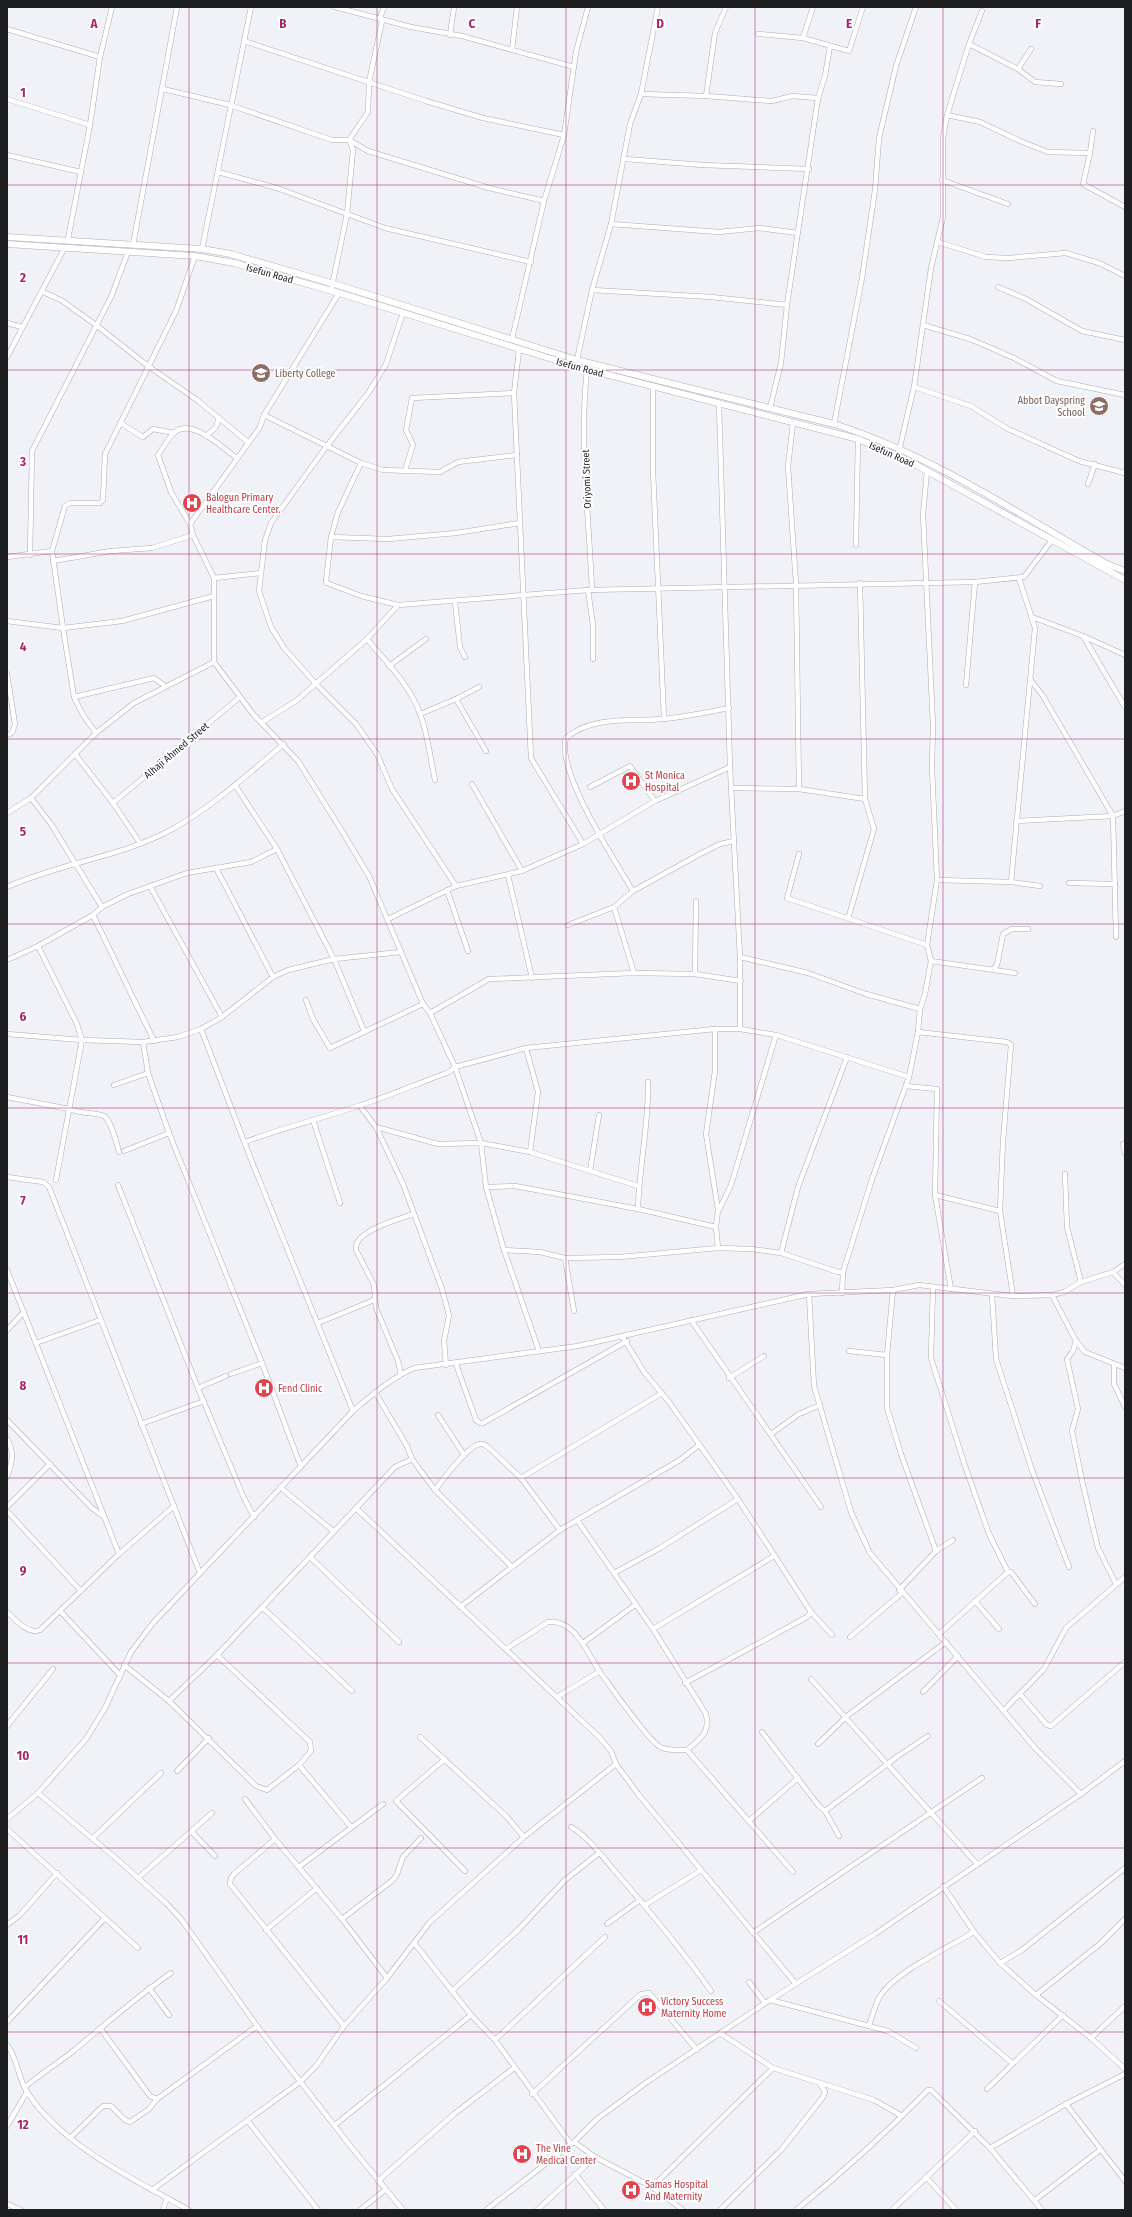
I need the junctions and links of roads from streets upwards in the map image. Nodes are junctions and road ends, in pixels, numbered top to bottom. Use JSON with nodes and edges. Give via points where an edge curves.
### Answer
{"nodes":[{"id":1,"x":112,"y":7,"type":"edge"},
{"id":2,"x":177,"y":7,"type":"edge"},
{"id":3,"x":251,"y":7,"type":"edge"},
{"id":4,"x":335,"y":7,"type":"edge"},
{"id":5,"x":384,"y":7,"type":"edge"},
{"id":6,"x":454,"y":7,"type":"edge"},
{"id":7,"x":517,"y":7,"type":"edge"},
{"id":8,"x":588,"y":7,"type":"edge"},
{"id":9,"x":658,"y":7,"type":"edge"},
{"id":10,"x":726,"y":7,"type":"edge"},
{"id":11,"x":813,"y":7,"type":"edge"},
{"id":12,"x":864,"y":7,"type":"edge"},
{"id":13,"x":916,"y":7,"type":"edge"},
{"id":14,"x":982,"y":11,"type":"dead end"},
{"id":15,"x":380,"y":18,"type":"junction"},
{"id":16,"x":7,"y":29,"type":"edge"},
{"id":17,"x":758,"y":34,"type":"dead end"},
{"id":18,"x":450,"y":35,"type":"junction"},
{"id":19,"x":803,"y":38,"type":"junction"},
{"id":20,"x":244,"y":41,"type":"junction"},
{"id":21,"x":969,"y":44,"type":"junction"},
{"id":22,"x":830,"y":46,"type":"junction"},
{"id":23,"x":1031,"y":49,"type":"dead end"},
{"id":24,"x":512,"y":50,"type":"junction"},
{"id":25,"x":100,"y":57,"type":"junction"},
{"id":26,"x":574,"y":67,"type":"junction"},
{"id":27,"x":1018,"y":69,"type":"junction"},
{"id":28,"x":369,"y":82,"type":"junction"},
{"id":29,"x":1061,"y":84,"type":"dead end"},
{"id":30,"x":163,"y":89,"type":"junction"},
{"id":31,"x":641,"y":94,"type":"junction"},
{"id":32,"x":706,"y":96,"type":"junction"},
{"id":33,"x":818,"y":98,"type":"junction"},
{"id":34,"x":7,"y":99,"type":"edge"},
{"id":35,"x":230,"y":104,"type":"junction"},
{"id":36,"x":947,"y":115,"type":"junction"},
{"id":37,"x":90,"y":125,"type":"junction"},
{"id":38,"x":1093,"y":132,"type":"dead end"},
{"id":39,"x":564,"y":135,"type":"junction"},
{"id":40,"x":349,"y":140,"type":"junction"},
{"id":41,"x":1090,"y":153,"type":"junction"},
{"id":42,"x":7,"y":155,"type":"edge"},
{"id":43,"x":625,"y":159,"type":"junction"},
{"id":44,"x":808,"y":169,"type":"junction"},
{"id":45,"x":81,"y":172,"type":"junction"},
{"id":46,"x":218,"y":172,"type":"junction"},
{"id":47,"x":942,"y":180,"type":"junction"},
{"id":48,"x":544,"y":201,"type":"junction"},
{"id":49,"x":1008,"y":204,"type":"dead end"},
{"id":50,"x":1125,"y":207,"type":"edge"},
{"id":51,"x":347,"y":214,"type":"junction"},
{"id":52,"x":611,"y":224,"type":"junction"},
{"id":53,"x":798,"y":233,"type":"junction"},
{"id":54,"x":7,"y":237,"type":"edge"},
{"id":55,"x":68,"y":239,"type":"junction"},
{"id":56,"x":938,"y":242,"type":"junction"},
{"id":57,"x":7,"y":244,"type":"edge"},
{"id":58,"x":133,"y":245,"type":"junction"},
{"id":59,"x":65,"y":247,"type":"junction"},
{"id":60,"x":202,"y":249,"type":"junction"},
{"id":61,"x":128,"y":252,"type":"junction"},
{"id":62,"x":195,"y":256,"type":"junction"},
{"id":63,"x":531,"y":262,"type":"junction"},
{"id":64,"x":1125,"y":276,"type":"edge"},
{"id":65,"x":333,"y":284,"type":"junction"},
{"id":66,"x":998,"y":287,"type":"dead end"},
{"id":67,"x":592,"y":290,"type":"junction"},
{"id":68,"x":331,"y":291,"type":"junction"},
{"id":69,"x":43,"y":292,"type":"junction"},
{"id":70,"x":339,"y":292,"type":"junction"},
{"id":71,"x":787,"y":305,"type":"junction"},
{"id":72,"x":403,"y":313,"type":"junction"},
{"id":73,"x":7,"y":323,"type":"edge"},
{"id":74,"x":96,"y":325,"type":"junction"},
{"id":75,"x":923,"y":325,"type":"junction"},
{"id":76,"x":22,"y":327,"type":"junction"},
{"id":77,"x":512,"y":339,"type":"junction"},
{"id":78,"x":1125,"y":340,"type":"edge"},
{"id":79,"x":519,"y":350,"type":"junction"},
{"id":80,"x":7,"y":357,"type":"edge"},
{"id":81,"x":577,"y":360,"type":"junction"},
{"id":82,"x":148,"y":366,"type":"junction"},
{"id":83,"x":587,"y":369,"type":"junction"},
{"id":84,"x":653,"y":388,"type":"junction"},
{"id":85,"x":914,"y":388,"type":"junction"},
{"id":86,"x":514,"y":393,"type":"junction"},
{"id":87,"x":1125,"y":395,"type":"edge"},
{"id":88,"x":719,"y":404,"type":"junction"},
{"id":89,"x":770,"y":408,"type":"junction"},
{"id":90,"x":264,"y":415,"type":"junction"},
{"id":91,"x":219,"y":418,"type":"junction"},
{"id":92,"x":120,"y":423,"type":"junction"},
{"id":93,"x":793,"y":423,"type":"junction"},
{"id":94,"x":834,"y":424,"type":"junction"},
{"id":95,"x":174,"y":433,"type":"junction"},
{"id":96,"x":206,"y":436,"type":"junction"},
{"id":97,"x":858,"y":439,"type":"junction"},
{"id":98,"x":249,"y":443,"type":"junction"},
{"id":99,"x":326,"y":447,"type":"junction"},
{"id":100,"x":899,"y":452,"type":"junction"},
{"id":101,"x":517,"y":455,"type":"junction"},
{"id":102,"x":237,"y":458,"type":"junction"},
{"id":103,"x":361,"y":463,"type":"junction"},
{"id":104,"x":1095,"y":464,"type":"junction"},
{"id":105,"x":405,"y":470,"type":"junction"},
{"id":106,"x":927,"y":470,"type":"junction"},
{"id":107,"x":1125,"y":473,"type":"edge"},
{"id":108,"x":1088,"y":484,"type":"dead end"},
{"id":109,"x":520,"y":523,"type":"junction"},
{"id":110,"x":190,"y":524,"type":"junction"},
{"id":111,"x":193,"y":535,"type":"junction"},
{"id":112,"x":331,"y":537,"type":"junction"},
{"id":113,"x":1052,"y":540,"type":"junction"},
{"id":114,"x":856,"y":545,"type":"dead end"},
{"id":115,"x":52,"y":551,"type":"junction"},
{"id":116,"x":30,"y":555,"type":"junction"},
{"id":117,"x":7,"y":557,"type":"edge"},
{"id":118,"x":53,"y":561,"type":"junction"},
{"id":119,"x":1125,"y":571,"type":"edge"},
{"id":120,"x":260,"y":573,"type":"junction"},
{"id":121,"x":214,"y":578,"type":"junction"},
{"id":122,"x":1019,"y":578,"type":"junction"},
{"id":123,"x":1125,"y":580,"type":"edge"},
{"id":124,"x":925,"y":582,"type":"junction"},
{"id":125,"x":975,"y":582,"type":"junction"},
{"id":126,"x":860,"y":583,"type":"junction"},
{"id":127,"x":796,"y":584,"type":"junction"},
{"id":128,"x":726,"y":586,"type":"junction"},
{"id":129,"x":659,"y":588,"type":"junction"},
{"id":130,"x":590,"y":590,"type":"junction"},
{"id":131,"x":214,"y":596,"type":"junction"},
{"id":132,"x":525,"y":596,"type":"junction"},
{"id":133,"x":455,"y":602,"type":"junction"},
{"id":134,"x":398,"y":605,"type":"junction"},
{"id":135,"x":1032,"y":617,"type":"junction"},
{"id":136,"x":7,"y":621,"type":"edge"},
{"id":137,"x":63,"y":628,"type":"junction"},
{"id":138,"x":1083,"y":636,"type":"junction"},
{"id":139,"x":367,"y":639,"type":"junction"},
{"id":140,"x":426,"y":639,"type":"dead end"},
{"id":141,"x":1125,"y":654,"type":"edge"},
{"id":142,"x":465,"y":657,"type":"dead end"},
{"id":143,"x":593,"y":659,"type":"dead end"},
{"id":144,"x":214,"y":662,"type":"junction"},
{"id":145,"x":389,"y":666,"type":"junction"},
{"id":146,"x":7,"y":674,"type":"edge"},
{"id":147,"x":1030,"y":679,"type":"junction"},
{"id":148,"x":316,"y":684,"type":"junction"},
{"id":149,"x":165,"y":686,"type":"junction"},
{"id":150,"x":966,"y":686,"type":"dead end"},
{"id":151,"x":479,"y":687,"type":"dead end"},
{"id":152,"x":74,"y":697,"type":"junction"},
{"id":153,"x":240,"y":697,"type":"junction"},
{"id":154,"x":456,"y":699,"type":"junction"},
{"id":155,"x":1125,"y":707,"type":"edge"},
{"id":156,"x":730,"y":708,"type":"junction"},
{"id":157,"x":420,"y":714,"type":"junction"},
{"id":158,"x":664,"y":719,"type":"junction"},
{"id":159,"x":262,"y":722,"type":"junction"},
{"id":160,"x":96,"y":733,"type":"junction"},
{"id":161,"x":7,"y":735,"type":"edge"},
{"id":162,"x":284,"y":744,"type":"junction"},
{"id":163,"x":486,"y":752,"type":"dead end"},
{"id":164,"x":75,"y":754,"type":"junction"},
{"id":165,"x":730,"y":767,"type":"junction"},
{"id":166,"x":435,"y":780,"type":"dead end"},
{"id":167,"x":472,"y":784,"type":"dead end"},
{"id":168,"x":234,"y":785,"type":"junction"},
{"id":169,"x":590,"y":787,"type":"dead end"},
{"id":170,"x":732,"y":788,"type":"junction"},
{"id":171,"x":799,"y":789,"type":"junction"},
{"id":172,"x":31,"y":798,"type":"junction"},
{"id":173,"x":865,"y":799,"type":"junction"},
{"id":174,"x":655,"y":801,"type":"junction"},
{"id":175,"x":113,"y":803,"type":"junction"},
{"id":176,"x":1125,"y":810,"type":"edge"},
{"id":177,"x":7,"y":813,"type":"edge"},
{"id":178,"x":1113,"y":816,"type":"junction"},
{"id":179,"x":1016,"y":821,"type":"junction"},
{"id":180,"x":598,"y":834,"type":"junction"},
{"id":181,"x":734,"y":841,"type":"junction"},
{"id":182,"x":140,"y":843,"type":"junction"},
{"id":183,"x":583,"y":844,"type":"junction"},
{"id":184,"x":277,"y":849,"type":"junction"},
{"id":185,"x":799,"y":854,"type":"dead end"},
{"id":186,"x":75,"y":863,"type":"junction"},
{"id":187,"x":216,"y":868,"type":"junction"},
{"id":188,"x":522,"y":871,"type":"junction"},
{"id":189,"x":508,"y":875,"type":"junction"},
{"id":190,"x":936,"y":880,"type":"junction"},
{"id":191,"x":1011,"y":882,"type":"junction"},
{"id":192,"x":1069,"y":883,"type":"dead end"},
{"id":193,"x":1115,"y":884,"type":"junction"},
{"id":194,"x":150,"y":886,"type":"junction"},
{"id":195,"x":456,"y":886,"type":"junction"},
{"id":196,"x":1040,"y":886,"type":"dead end"},
{"id":197,"x":7,"y":887,"type":"edge"},
{"id":198,"x":447,"y":890,"type":"junction"},
{"id":199,"x":633,"y":891,"type":"junction"},
{"id":200,"x":696,"y":901,"type":"dead end"},
{"id":201,"x":102,"y":907,"type":"junction"},
{"id":202,"x":614,"y":907,"type":"junction"},
{"id":203,"x":93,"y":915,"type":"junction"},
{"id":204,"x":388,"y":919,"type":"junction"},
{"id":205,"x":848,"y":919,"type":"junction"},
{"id":206,"x":568,"y":925,"type":"dead end"},
{"id":207,"x":1028,"y":929,"type":"dead end"},
{"id":208,"x":1116,"y":937,"type":"dead end"},
{"id":209,"x":927,"y":945,"type":"junction"},
{"id":210,"x":38,"y":946,"type":"junction"},
{"id":211,"x":468,"y":951,"type":"dead end"},
{"id":212,"x":401,"y":952,"type":"junction"},
{"id":213,"x":740,"y":957,"type":"junction"},
{"id":214,"x":334,"y":959,"type":"junction"},
{"id":215,"x":7,"y":960,"type":"edge"},
{"id":216,"x":931,"y":961,"type":"junction"},
{"id":217,"x":993,"y":969,"type":"junction"},
{"id":218,"x":634,"y":973,"type":"junction"},
{"id":219,"x":1015,"y":973,"type":"dead end"},
{"id":220,"x":695,"y":974,"type":"junction"},
{"id":221,"x":273,"y":976,"type":"junction"},
{"id":222,"x":532,"y":978,"type":"junction"},
{"id":223,"x":741,"y":981,"type":"junction"},
{"id":224,"x":306,"y":1000,"type":"dead end"},
{"id":225,"x":422,"y":1004,"type":"junction"},
{"id":226,"x":920,"y":1009,"type":"junction"},
{"id":227,"x":430,"y":1013,"type":"junction"},
{"id":228,"x":222,"y":1017,"type":"junction"},
{"id":229,"x":201,"y":1029,"type":"junction"},
{"id":230,"x":715,"y":1029,"type":"junction"},
{"id":231,"x":740,"y":1029,"type":"junction"},
{"id":232,"x":364,"y":1031,"type":"junction"},
{"id":233,"x":918,"y":1032,"type":"junction"},
{"id":234,"x":7,"y":1034,"type":"edge"},
{"id":235,"x":776,"y":1035,"type":"junction"},
{"id":236,"x":82,"y":1040,"type":"junction"},
{"id":237,"x":154,"y":1041,"type":"junction"},
{"id":238,"x":142,"y":1042,"type":"junction"},
{"id":239,"x":526,"y":1048,"type":"junction"},
{"id":240,"x":847,"y":1057,"type":"junction"},
{"id":241,"x":455,"y":1067,"type":"junction"},
{"id":242,"x":148,"y":1073,"type":"junction"},
{"id":243,"x":909,"y":1077,"type":"junction"},
{"id":244,"x":648,"y":1082,"type":"dead end"},
{"id":245,"x":114,"y":1085,"type":"dead end"},
{"id":246,"x":906,"y":1086,"type":"junction"},
{"id":247,"x":7,"y":1096,"type":"edge"},
{"id":248,"x":360,"y":1106,"type":"junction"},
{"id":249,"x":69,"y":1109,"type":"junction"},
{"id":250,"x":599,"y":1115,"type":"dead end"},
{"id":251,"x":313,"y":1120,"type":"junction"},
{"id":252,"x":376,"y":1127,"type":"junction"},
{"id":253,"x":169,"y":1133,"type":"junction"},
{"id":254,"x":244,"y":1142,"type":"junction"},
{"id":255,"x":481,"y":1143,"type":"junction"},
{"id":256,"x":1123,"y":1144,"type":"dead end"},
{"id":257,"x":530,"y":1152,"type":"junction"},
{"id":258,"x":1125,"y":1153,"type":"edge"},
{"id":259,"x":590,"y":1172,"type":"junction"},
{"id":260,"x":1065,"y":1174,"type":"dead end"},
{"id":261,"x":7,"y":1177,"type":"edge"},
{"id":262,"x":56,"y":1180,"type":"dead end"},
{"id":263,"x":118,"y":1185,"type":"dead end"},
{"id":264,"x":638,"y":1186,"type":"junction"},
{"id":265,"x":486,"y":1187,"type":"junction"},
{"id":266,"x":935,"y":1196,"type":"junction"},
{"id":267,"x":340,"y":1203,"type":"dead end"},
{"id":268,"x":638,"y":1209,"type":"junction"},
{"id":269,"x":718,"y":1210,"type":"junction"},
{"id":270,"x":1000,"y":1211,"type":"junction"},
{"id":271,"x":414,"y":1214,"type":"junction"},
{"id":272,"x":716,"y":1227,"type":"junction"},
{"id":273,"x":718,"y":1248,"type":"junction"},
{"id":274,"x":504,"y":1250,"type":"junction"},
{"id":275,"x":781,"y":1253,"type":"junction"},
{"id":276,"x":565,"y":1258,"type":"junction"},
{"id":277,"x":1125,"y":1264,"type":"edge"},
{"id":278,"x":7,"y":1270,"type":"edge"},
{"id":279,"x":843,"y":1272,"type":"junction"},
{"id":280,"x":1113,"y":1272,"type":"junction"},
{"id":281,"x":1081,"y":1282,"type":"junction"},
{"id":282,"x":1125,"y":1286,"type":"edge"},
{"id":283,"x":933,"y":1287,"type":"junction"},
{"id":284,"x":951,"y":1289,"type":"junction"},
{"id":285,"x":893,"y":1290,"type":"junction"},
{"id":286,"x":842,"y":1293,"type":"junction"},
{"id":287,"x":809,"y":1294,"type":"junction"},
{"id":288,"x":992,"y":1294,"type":"junction"},
{"id":289,"x":1052,"y":1295,"type":"junction"},
{"id":290,"x":1013,"y":1296,"type":"junction"},
{"id":291,"x":374,"y":1300,"type":"junction"},
{"id":292,"x":24,"y":1312,"type":"junction"},
{"id":293,"x":574,"y":1312,"type":"dead end"},
{"id":294,"x":100,"y":1320,"type":"junction"},
{"id":295,"x":691,"y":1320,"type":"junction"},
{"id":296,"x":318,"y":1323,"type":"junction"},
{"id":297,"x":7,"y":1330,"type":"edge"},
{"id":298,"x":622,"y":1336,"type":"junction"},
{"id":299,"x":627,"y":1341,"type":"junction"},
{"id":300,"x":1076,"y":1341,"type":"junction"},
{"id":301,"x":36,"y":1343,"type":"junction"},
{"id":302,"x":849,"y":1350,"type":"dead end"},
{"id":303,"x":539,"y":1351,"type":"junction"},
{"id":304,"x":887,"y":1355,"type":"junction"},
{"id":305,"x":764,"y":1356,"type":"dead end"},
{"id":306,"x":262,"y":1363,"type":"junction"},
{"id":307,"x":456,"y":1364,"type":"junction"},
{"id":308,"x":446,"y":1365,"type":"junction"},
{"id":309,"x":1114,"y":1365,"type":"junction"},
{"id":310,"x":1125,"y":1368,"type":"edge"},
{"id":311,"x":231,"y":1374,"type":"dead end"},
{"id":312,"x":401,"y":1374,"type":"junction"},
{"id":313,"x":226,"y":1376,"type":"dead end"},
{"id":314,"x":729,"y":1378,"type":"junction"},
{"id":315,"x":198,"y":1388,"type":"junction"},
{"id":316,"x":374,"y":1392,"type":"junction"},
{"id":317,"x":662,"y":1393,"type":"junction"},
{"id":318,"x":204,"y":1401,"type":"junction"},
{"id":319,"x":820,"y":1405,"type":"junction"},
{"id":320,"x":1125,"y":1407,"type":"edge"},
{"id":321,"x":353,"y":1411,"type":"junction"},
{"id":322,"x":438,"y":1415,"type":"dead end"},
{"id":323,"x":7,"y":1420,"type":"edge"},
{"id":324,"x":141,"y":1424,"type":"junction"},
{"id":325,"x":771,"y":1434,"type":"junction"},
{"id":326,"x":7,"y":1439,"type":"edge"},
{"id":327,"x":699,"y":1445,"type":"junction"},
{"id":328,"x":464,"y":1455,"type":"junction"},
{"id":329,"x":412,"y":1459,"type":"junction"},
{"id":330,"x":50,"y":1464,"type":"junction"},
{"id":331,"x":301,"y":1467,"type":"junction"},
{"id":332,"x":7,"y":1476,"type":"edge"},
{"id":333,"x":521,"y":1478,"type":"junction"},
{"id":334,"x":280,"y":1487,"type":"junction"},
{"id":335,"x":435,"y":1490,"type":"junction"},
{"id":336,"x":738,"y":1499,"type":"junction"},
{"id":337,"x":174,"y":1506,"type":"junction"},
{"id":338,"x":7,"y":1507,"type":"edge"},
{"id":339,"x":821,"y":1507,"type":"dead end"},
{"id":340,"x":356,"y":1508,"type":"junction"},
{"id":341,"x":7,"y":1511,"type":"edge"},
{"id":342,"x":104,"y":1517,"type":"junction"},
{"id":343,"x":254,"y":1517,"type":"junction"},
{"id":344,"x":576,"y":1520,"type":"junction"},
{"id":345,"x":560,"y":1530,"type":"junction"},
{"id":346,"x":332,"y":1531,"type":"junction"},
{"id":347,"x":953,"y":1540,"type":"dead end"},
{"id":348,"x":936,"y":1551,"type":"junction"},
{"id":349,"x":119,"y":1554,"type":"junction"},
{"id":350,"x":774,"y":1556,"type":"junction"},
{"id":351,"x":310,"y":1557,"type":"junction"},
{"id":352,"x":511,"y":1566,"type":"junction"},
{"id":353,"x":1069,"y":1568,"type":"dead end"},
{"id":354,"x":200,"y":1572,"type":"junction"},
{"id":355,"x":1008,"y":1572,"type":"junction"},
{"id":356,"x":614,"y":1573,"type":"junction"},
{"id":357,"x":1125,"y":1577,"type":"edge"},
{"id":358,"x":1116,"y":1584,"type":"junction"},
{"id":359,"x":81,"y":1591,"type":"junction"},
{"id":360,"x":901,"y":1591,"type":"junction"},
{"id":361,"x":976,"y":1601,"type":"junction"},
{"id":362,"x":635,"y":1604,"type":"junction"},
{"id":363,"x":1035,"y":1604,"type":"dead end"},
{"id":364,"x":262,"y":1607,"type":"junction"},
{"id":365,"x":460,"y":1607,"type":"junction"},
{"id":366,"x":7,"y":1612,"type":"edge"},
{"id":367,"x":61,"y":1612,"type":"junction"},
{"id":368,"x":811,"y":1612,"type":"junction"},
{"id":369,"x":652,"y":1629,"type":"junction"},
{"id":370,"x":999,"y":1629,"type":"dead end"},
{"id":371,"x":939,"y":1634,"type":"junction"},
{"id":372,"x":832,"y":1635,"type":"dead end"},
{"id":373,"x":850,"y":1636,"type":"dead end"},
{"id":374,"x":399,"y":1642,"type":"dead end"},
{"id":375,"x":946,"y":1642,"type":"junction"},
{"id":376,"x":583,"y":1643,"type":"junction"},
{"id":377,"x":506,"y":1649,"type":"junction"},
{"id":378,"x":217,"y":1655,"type":"junction"},
{"id":379,"x":958,"y":1656,"type":"junction"},
{"id":380,"x":1125,"y":1662,"type":"edge"},
{"id":381,"x":124,"y":1665,"type":"junction"},
{"id":382,"x":53,"y":1670,"type":"dead end"},
{"id":383,"x":600,"y":1671,"type":"junction"},
{"id":384,"x":120,"y":1675,"type":"junction"},
{"id":385,"x":811,"y":1679,"type":"dead end"},
{"id":386,"x":685,"y":1682,"type":"junction"},
{"id":387,"x":352,"y":1691,"type":"dead end"},
{"id":388,"x":922,"y":1692,"type":"dead end"},
{"id":389,"x":1020,"y":1694,"type":"junction"},
{"id":390,"x":557,"y":1697,"type":"junction"},
{"id":391,"x":169,"y":1701,"type":"junction"},
{"id":392,"x":1004,"y":1710,"type":"junction"},
{"id":393,"x":847,"y":1716,"type":"junction"},
{"id":394,"x":8,"y":1723,"type":"edge"},
{"id":395,"x":762,"y":1732,"type":"dead end"},
{"id":396,"x":928,"y":1736,"type":"dead end"},
{"id":397,"x":420,"y":1737,"type":"dead end"},
{"id":398,"x":209,"y":1738,"type":"junction"},
{"id":399,"x":818,"y":1744,"type":"dead end"},
{"id":400,"x":687,"y":1750,"type":"junction"},
{"id":401,"x":445,"y":1759,"type":"junction"},
{"id":402,"x":1125,"y":1761,"type":"edge"},
{"id":403,"x":616,"y":1764,"type":"junction"},
{"id":404,"x":888,"y":1764,"type":"junction"},
{"id":405,"x":300,"y":1765,"type":"junction"},
{"id":406,"x":177,"y":1771,"type":"dead end"},
{"id":407,"x":161,"y":1773,"type":"dead end"},
{"id":408,"x":798,"y":1778,"type":"junction"},
{"id":409,"x":982,"y":1778,"type":"dead end"},
{"id":410,"x":38,"y":1793,"type":"junction"},
{"id":411,"x":1081,"y":1794,"type":"junction"},
{"id":412,"x":245,"y":1799,"type":"dead end"},
{"id":413,"x":383,"y":1804,"type":"dead end"},
{"id":414,"x":825,"y":1811,"type":"junction"},
{"id":415,"x":212,"y":1813,"type":"dead end"},
{"id":416,"x":932,"y":1813,"type":"junction"},
{"id":417,"x":7,"y":1819,"type":"edge"},
{"id":418,"x":749,"y":1821,"type":"junction"},
{"id":419,"x":351,"y":1827,"type":"junction"},
{"id":420,"x":571,"y":1827,"type":"dead end"},
{"id":421,"x":7,"y":1829,"type":"edge"},
{"id":422,"x":192,"y":1832,"type":"junction"},
{"id":423,"x":839,"y":1836,"type":"dead end"},
{"id":424,"x":524,"y":1837,"type":"junction"},
{"id":425,"x":93,"y":1838,"type":"junction"},
{"id":426,"x":421,"y":1838,"type":"dead end"},
{"id":427,"x":275,"y":1839,"type":"junction"},
{"id":428,"x":599,"y":1853,"type":"junction"},
{"id":429,"x":215,"y":1856,"type":"dead end"},
{"id":430,"x":977,"y":1864,"type":"junction"},
{"id":431,"x":300,"y":1866,"type":"junction"},
{"id":432,"x":1125,"y":1868,"type":"edge"},
{"id":433,"x":701,"y":1870,"type":"junction"},
{"id":434,"x":465,"y":1872,"type":"dead end"},
{"id":435,"x":793,"y":1872,"type":"dead end"},
{"id":436,"x":57,"y":1873,"type":"junction"},
{"id":437,"x":138,"y":1878,"type":"junction"},
{"id":438,"x":943,"y":1886,"type":"junction"},
{"id":439,"x":317,"y":1888,"type":"junction"},
{"id":440,"x":640,"y":1900,"type":"junction"},
{"id":441,"x":644,"y":1904,"type":"junction"},
{"id":442,"x":104,"y":1919,"type":"junction"},
{"id":443,"x":342,"y":1919,"type":"junction"},
{"id":444,"x":1125,"y":1919,"type":"edge"},
{"id":445,"x":608,"y":1924,"type":"dead end"},
{"id":446,"x":7,"y":1925,"type":"edge"},
{"id":447,"x":266,"y":1930,"type":"junction"},
{"id":448,"x":754,"y":1932,"type":"junction"},
{"id":449,"x":974,"y":1932,"type":"junction"},
{"id":450,"x":605,"y":1937,"type":"dead end"},
{"id":451,"x":415,"y":1944,"type":"junction"},
{"id":452,"x":138,"y":1948,"type":"dead end"},
{"id":453,"x":1000,"y":1963,"type":"junction"},
{"id":454,"x":171,"y":1973,"type":"dead end"},
{"id":455,"x":387,"y":1978,"type":"junction"},
{"id":456,"x":749,"y":1982,"type":"dead end"},
{"id":457,"x":796,"y":1984,"type":"junction"},
{"id":458,"x":148,"y":1988,"type":"junction"},
{"id":459,"x":453,"y":1990,"type":"junction"},
{"id":460,"x":711,"y":1991,"type":"dead end"},
{"id":461,"x":1036,"y":1995,"type":"junction"},
{"id":462,"x":770,"y":2000,"type":"junction"},
{"id":463,"x":938,"y":2001,"type":"dead end"},
{"id":464,"x":766,"y":2003,"type":"junction"},
{"id":465,"x":1125,"y":2006,"type":"edge"},
{"id":466,"x":471,"y":2014,"type":"junction"},
{"id":467,"x":169,"y":2015,"type":"dead end"},
{"id":468,"x":1063,"y":2015,"type":"junction"},
{"id":469,"x":7,"y":2022,"type":"edge"},
{"id":470,"x":869,"y":2025,"type":"junction"},
{"id":471,"x":257,"y":2026,"type":"junction"},
{"id":472,"x":344,"y":2026,"type":"junction"},
{"id":473,"x":100,"y":2028,"type":"junction"},
{"id":474,"x":720,"y":2033,"type":"junction"},
{"id":475,"x":1091,"y":2038,"type":"junction"},
{"id":476,"x":495,"y":2040,"type":"junction"},
{"id":477,"x":7,"y":2045,"type":"edge"},
{"id":478,"x":916,"y":2048,"type":"dead end"},
{"id":479,"x":697,"y":2050,"type":"junction"},
{"id":480,"x":1012,"y":2063,"type":"junction"},
{"id":481,"x":514,"y":2068,"type":"junction"},
{"id":482,"x":773,"y":2068,"type":"junction"},
{"id":483,"x":1125,"y":2069,"type":"edge"},
{"id":484,"x":1125,"y":2074,"type":"edge"},
{"id":485,"x":300,"y":2082,"type":"junction"},
{"id":486,"x":819,"y":2083,"type":"junction"},
{"id":487,"x":987,"y":2089,"type":"dead end"},
{"id":488,"x":26,"y":2090,"type":"junction"},
{"id":489,"x":532,"y":2094,"type":"junction"},
{"id":490,"x":157,"y":2099,"type":"junction"},
{"id":491,"x":1066,"y":2104,"type":"junction"},
{"id":492,"x":902,"y":2116,"type":"junction"},
{"id":493,"x":247,"y":2120,"type":"junction"},
{"id":494,"x":335,"y":2125,"type":"junction"},
{"id":495,"x":7,"y":2126,"type":"edge"},
{"id":496,"x":975,"y":2131,"type":"junction"},
{"id":497,"x":70,"y":2138,"type":"junction"},
{"id":498,"x":573,"y":2143,"type":"junction"},
{"id":499,"x":990,"y":2148,"type":"junction"},
{"id":500,"x":1100,"y":2150,"type":"junction"},
{"id":501,"x":594,"y":2157,"type":"junction"},
{"id":502,"x":575,"y":2174,"type":"junction"},
{"id":503,"x":926,"y":2177,"type":"junction"},
{"id":504,"x":378,"y":2181,"type":"junction"},
{"id":505,"x":1125,"y":2181,"type":"edge"},
{"id":506,"x":652,"y":2187,"type":"junction"},
{"id":507,"x":152,"y":2190,"type":"junction"},
{"id":508,"x":385,"y":2190,"type":"junction"},
{"id":509,"x":167,"y":2198,"type":"junction"},
{"id":510,"x":1035,"y":2200,"type":"junction"},
{"id":511,"x":7,"y":2204,"type":"edge"},
{"id":512,"x":21,"y":2210,"type":"edge"},
{"id":513,"x":163,"y":2210,"type":"edge"},
{"id":514,"x":189,"y":2210,"type":"edge"},
{"id":515,"x":318,"y":2210,"type":"edge"},
{"id":516,"x":360,"y":2210,"type":"edge"},
{"id":517,"x":403,"y":2210,"type":"edge"},
{"id":518,"x":486,"y":2210,"type":"edge"},
{"id":519,"x":537,"y":2210,"type":"edge"},
{"id":520,"x":604,"y":2210,"type":"edge"},
{"id":521,"x":683,"y":2210,"type":"edge"},
{"id":522,"x":720,"y":2210,"type":"edge"},
{"id":523,"x":796,"y":2210,"type":"edge"},
{"id":524,"x":892,"y":2210,"type":"edge"},
{"id":525,"x":956,"y":2210,"type":"edge"},
{"id":526,"x":1042,"y":2210,"type":"edge"}],
"edges":[{"from":1,"to":25,"type":"street"},
{"from":2,"to":30,"type":"street"},
{"from":3,"to":20,"type":"street"},
{"from":4,"to":15,"type":"street"},
{"from":5,"to":15,"type":"street"},
{"from":6,"to":18,"type":"street"},
{"from":7,"to":24,"type":"street"},
{"from":8,"to":26,"type":"street"},
{"from":9,"to":31,"type":"street"},
{"from":10,"to":32,"type":"street","via":[[715,33]]},
{"from":11,"to":19,"type":"street"},
{"from":12,"to":22,"type":"street","via":[[849,51]]},
{"from":13,"to":94,"type":"street","via":[[896,66],[879,138],[875,190],[862,278]]},
{"from":14,"to":21,"type":"street"},
{"from":15,"to":18,"type":"street"},
{"from":15,"to":28,"type":"street","via":[[382,21]]},
{"from":16,"to":25,"type":"street"},
{"from":17,"to":19,"type":"street"},
{"from":18,"to":24,"type":"street"},
{"from":19,"to":22,"type":"street"},
{"from":20,"to":28,"type":"street"},
{"from":20,"to":35,"type":"street"},
{"from":21,"to":27,"type":"street"},
{"from":21,"to":36,"type":"street"},
{"from":22,"to":33,"type":"street"},
{"from":23,"to":27,"type":"street"},
{"from":24,"to":26,"type":"street"},
{"from":25,"to":37,"type":"street"},
{"from":26,"to":39,"type":"street"},
{"from":27,"to":29,"type":"street","via":[[1035,82]]},
{"from":28,"to":39,"type":"street","via":[[483,118]]},
{"from":28,"to":40,"type":"street","via":[[368,112]]},
{"from":30,"to":35,"type":"street"},
{"from":30,"to":58,"type":"street"},
{"from":31,"to":32,"type":"street"},
{"from":31,"to":43,"type":"street","via":[[630,124]]},
{"from":32,"to":33,"type":"street","via":[[772,101],[792,96]]},
{"from":33,"to":44,"type":"street"},
{"from":34,"to":37,"type":"street"},
{"from":35,"to":40,"type":"street","via":[[332,140]]},
{"from":35,"to":46,"type":"street"},
{"from":36,"to":41,"type":"street","via":[[980,122],[1048,152]]},
{"from":36,"to":47,"type":"street"},
{"from":37,"to":45,"type":"street"},
{"from":38,"to":41,"type":"street"},
{"from":39,"to":48,"type":"street"},
{"from":40,"to":48,"type":"street","via":[[368,151],[489,188]]},
{"from":40,"to":51,"type":"street","via":[[353,150]]},
{"from":41,"to":50,"type":"street","via":[[1084,185]]},
{"from":42,"to":45,"type":"street"},
{"from":43,"to":44,"type":"street"},
{"from":43,"to":52,"type":"street"},
{"from":44,"to":53,"type":"street"},
{"from":45,"to":55,"type":"street"},
{"from":46,"to":51,"type":"street","via":[[277,188]]},
{"from":46,"to":60,"type":"street"},
{"from":47,"to":49,"type":"street"},
{"from":47,"to":56,"type":"street","via":[[943,217]]},
{"from":48,"to":63,"type":"street"},
{"from":51,"to":63,"type":"street","via":[[385,228]]},
{"from":51,"to":65,"type":"street"},
{"from":52,"to":53,"type":"street","via":[[719,232],[759,228]]},
{"from":52,"to":67,"type":"street"},
{"from":53,"to":71,"type":"street"},
{"from":54,"to":55,"type":"street","name":"Isefun Road"},
{"from":55,"to":58,"type":"street","name":"Isefun Road"},
{"from":56,"to":64,"type":"street","via":[[986,257],[1008,258],[1066,253]]},
{"from":56,"to":75,"type":"street","via":[[931,268]]},
{"from":57,"to":59,"type":"street","name":"Isefun Road"},
{"from":58,"to":60,"type":"street","name":"Isefun Road"},
{"from":59,"to":61,"type":"street","name":"Isefun Road"},
{"from":59,"to":69,"type":"street"},
{"from":60,"to":65,"type":"street","name":"Isefun Road","via":[[231,254]]},
{"from":61,"to":62,"type":"street","name":"Isefun Road"},
{"from":61,"to":74,"type":"street","via":[[118,282]]},
{"from":62,"to":68,"type":"street","name":"Isefun Road","via":[[234,263]]},
{"from":62,"to":82,"type":"street","via":[[176,311]]},
{"from":63,"to":77,"type":"street"},
{"from":65,"to":68,"type":"street"},
{"from":65,"to":77,"type":"street","name":"Isefun Road"},
{"from":66,"to":78,"type":"street","via":[[1026,299],[1082,331]]},
{"from":67,"to":71,"type":"street","via":[[711,297]]},
{"from":67,"to":81,"type":"street"},
{"from":68,"to":70,"type":"street","name":"Isefun Road"},
{"from":69,"to":74,"type":"street","via":[[61,300]]},
{"from":69,"to":76,"type":"street"},
{"from":70,"to":72,"type":"street","name":"Isefun Road"},
{"from":70,"to":90,"type":"street"},
{"from":71,"to":89,"type":"street","via":[[780,363]]},
{"from":72,"to":79,"type":"street","name":"Isefun Road"},
{"from":72,"to":99,"type":"street","via":[[386,364],[369,392]]},
{"from":73,"to":76,"type":"street"},
{"from":74,"to":82,"type":"street"},
{"from":74,"to":116,"type":"street","via":[[32,451]]},
{"from":75,"to":85,"type":"street"},
{"from":75,"to":87,"type":"street","via":[[977,342],[1057,381]]},
{"from":76,"to":80,"type":"street"},
{"from":77,"to":81,"type":"street","name":"Isefun Road"},
{"from":79,"to":83,"type":"street","name":"Isefun Road"},
{"from":79,"to":86,"type":"street"},
{"from":81,"to":89,"type":"street","name":"Isefun Road"},
{"from":82,"to":91,"type":"street"},
{"from":82,"to":92,"type":"street"},
{"from":83,"to":84,"type":"street","name":"Isefun Road"},
{"from":83,"to":130,"type":"street","name":"Oriyomi Street","via":[[584,439]]},
{"from":84,"to":88,"type":"street","name":"Isefun Road"},
{"from":84,"to":129,"type":"street","via":[[653,471]]},
{"from":85,"to":100,"type":"street"},
{"from":85,"to":104,"type":"street","via":[[971,406],[1006,428],[1079,461]]},
{"from":86,"to":101,"type":"street"},
{"from":86,"to":105,"type":"street","via":[[412,398],[406,430],[413,445]]},
{"from":88,"to":93,"type":"street","name":"Isefun Road"},
{"from":88,"to":128,"type":"street"},
{"from":89,"to":94,"type":"street","name":"Isefun Road"},
{"from":90,"to":98,"type":"street"},
{"from":90,"to":99,"type":"street"},
{"from":91,"to":96,"type":"street","via":[[216,427]]},
{"from":91,"to":98,"type":"street"},
{"from":92,"to":95,"type":"street","via":[[143,437],[153,429]]},
{"from":92,"to":115,"type":"street","via":[[104,454],[103,500],[100,503],[70,503],[64,506]]},
{"from":93,"to":97,"type":"street","name":"Isefun Road"},
{"from":93,"to":127,"type":"street","via":[[788,466]]},
{"from":94,"to":100,"type":"street","name":"Isefun Road","via":[[864,433]]},
{"from":95,"to":96,"type":"street","via":[[189,427]]},
{"from":95,"to":110,"type":"street","via":[[158,455],[171,492]]},
{"from":96,"to":102,"type":"street"},
{"from":97,"to":100,"type":"street","name":"Isefun Road"},
{"from":97,"to":114,"type":"street"},
{"from":98,"to":102,"type":"street"},
{"from":99,"to":103,"type":"street"},
{"from":99,"to":120,"type":"street","via":[[271,523],[265,540]]},
{"from":100,"to":106,"type":"street","name":"Isefun Road"},
{"from":100,"to":119,"type":"street","name":"Isefun Road","via":[[963,482],[1107,564]]},
{"from":101,"to":105,"type":"street","via":[[458,462],[440,472]]},
{"from":101,"to":109,"type":"street"},
{"from":102,"to":110,"type":"street"},
{"from":103,"to":105,"type":"street","via":[[383,470]]},
{"from":103,"to":112,"type":"street","via":[[338,512]]},
{"from":104,"to":107,"type":"street"},
{"from":104,"to":108,"type":"street"},
{"from":106,"to":113,"type":"street","name":"Isefun Road"},
{"from":106,"to":124,"type":"street","via":[[923,514]]},
{"from":109,"to":112,"type":"street","via":[[456,533],[388,539]]},
{"from":109,"to":132,"type":"street"},
{"from":110,"to":111,"type":"street"},
{"from":111,"to":118,"type":"street","via":[[152,548]]},
{"from":111,"to":121,"type":"street"},
{"from":112,"to":134,"type":"street","via":[[325,577],[327,583],[361,596]]},
{"from":113,"to":122,"type":"street","via":[[1028,574]]},
{"from":113,"to":123,"type":"street","name":"Isefun Road"},
{"from":115,"to":116,"type":"street"},
{"from":115,"to":118,"type":"street"},
{"from":116,"to":117,"type":"street"},
{"from":118,"to":137,"type":"street"},
{"from":119,"to":123,"type":"street"},
{"from":120,"to":121,"type":"street"},
{"from":120,"to":148,"type":"street","via":[[261,601],[271,627],[284,648]]},
{"from":121,"to":131,"type":"street"},
{"from":122,"to":125,"type":"street"},
{"from":122,"to":135,"type":"street"},
{"from":124,"to":125,"type":"street"},
{"from":124,"to":126,"type":"street"},
{"from":124,"to":190,"type":"street","via":[[933,725]]},
{"from":125,"to":150,"type":"street"},
{"from":126,"to":127,"type":"street"},
{"from":126,"to":173,"type":"street"},
{"from":127,"to":128,"type":"street"},
{"from":127,"to":171,"type":"street"},
{"from":128,"to":129,"type":"street"},
{"from":128,"to":156,"type":"street"},
{"from":129,"to":130,"type":"street"},
{"from":129,"to":158,"type":"street"},
{"from":130,"to":132,"type":"street"},
{"from":130,"to":143,"type":"street","name":"Oriyomi Street"},
{"from":131,"to":137,"type":"street","via":[[122,621]]},
{"from":131,"to":144,"type":"street"},
{"from":132,"to":133,"type":"street"},
{"from":132,"to":183,"type":"street","via":[[531,758]]},
{"from":133,"to":134,"type":"street"},
{"from":133,"to":142,"type":"street","via":[[460,647]]},
{"from":134,"to":139,"type":"street"},
{"from":135,"to":138,"type":"street"},
{"from":135,"to":147,"type":"street","via":[[1035,628]]},
{"from":136,"to":137,"type":"street"},
{"from":137,"to":152,"type":"street"},
{"from":138,"to":141,"type":"street"},
{"from":138,"to":155,"type":"street"},
{"from":139,"to":145,"type":"street"},
{"from":139,"to":148,"type":"street"},
{"from":140,"to":145,"type":"street"},
{"from":144,"to":149,"type":"street"},
{"from":144,"to":153,"type":"street"},
{"from":145,"to":157,"type":"street","via":[[410,694]]},
{"from":146,"to":161,"type":"street","via":[[15,724],[12,733]]},
{"from":147,"to":178,"type":"street","via":[[1043,696]]},
{"from":147,"to":179,"type":"street"},
{"from":148,"to":159,"type":"street","via":[[281,712]]},
{"from":148,"to":195,"type":"street","via":[[356,724],[377,754],[392,789]]},
{"from":149,"to":152,"type":"street","via":[[154,678]]},
{"from":149,"to":160,"type":"street","via":[[134,703]]},
{"from":151,"to":154,"type":"street"},
{"from":152,"to":160,"type":"street"},
{"from":153,"to":159,"type":"street"},
{"from":153,"to":175,"type":"street","name":"Alhaji Ahmed Street"},
{"from":154,"to":157,"type":"street"},
{"from":154,"to":163,"type":"street"},
{"from":156,"to":158,"type":"street"},
{"from":156,"to":165,"type":"street"},
{"from":157,"to":166,"type":"street"},
{"from":158,"to":180,"type":"street","via":[[595,724],[566,738],[567,762],[580,799]]},
{"from":159,"to":162,"type":"street"},
{"from":160,"to":164,"type":"street"},
{"from":162,"to":168,"type":"street"},
{"from":162,"to":204,"type":"street","via":[[298,761],[369,876]]},
{"from":164,"to":172,"type":"street"},
{"from":164,"to":175,"type":"street"},
{"from":165,"to":170,"type":"street"},
{"from":165,"to":174,"type":"street"},
{"from":167,"to":188,"type":"street"},
{"from":168,"to":182,"type":"street","via":[[193,816],[167,832]]},
{"from":168,"to":184,"type":"street"},
{"from":169,"to":174,"type":"street","via":[[630,766]]},
{"from":170,"to":171,"type":"street"},
{"from":170,"to":181,"type":"street"},
{"from":171,"to":173,"type":"street"},
{"from":172,"to":177,"type":"street"},
{"from":172,"to":186,"type":"street"},
{"from":173,"to":205,"type":"street","via":[[874,829]]},
{"from":174,"to":180,"type":"street"},
{"from":175,"to":182,"type":"street"},
{"from":176,"to":178,"type":"street"},
{"from":178,"to":179,"type":"street"},
{"from":178,"to":193,"type":"street"},
{"from":179,"to":191,"type":"street"},
{"from":180,"to":183,"type":"street"},
{"from":180,"to":199,"type":"street"},
{"from":181,"to":199,"type":"street","via":[[706,850]]},
{"from":181,"to":213,"type":"street"},
{"from":182,"to":186,"type":"street"},
{"from":183,"to":188,"type":"street"},
{"from":184,"to":187,"type":"street","via":[[251,862]]},
{"from":184,"to":214,"type":"street"},
{"from":185,"to":205,"type":"street","via":[[788,898]]},
{"from":186,"to":197,"type":"street"},
{"from":186,"to":201,"type":"street"},
{"from":187,"to":194,"type":"street"},
{"from":187,"to":221,"type":"street"},
{"from":188,"to":189,"type":"street"},
{"from":189,"to":195,"type":"street"},
{"from":189,"to":222,"type":"street"},
{"from":190,"to":191,"type":"street"},
{"from":190,"to":209,"type":"street"},
{"from":191,"to":196,"type":"street"},
{"from":192,"to":193,"type":"street"},
{"from":193,"to":208,"type":"street"},
{"from":194,"to":201,"type":"street"},
{"from":194,"to":228,"type":"street"},
{"from":195,"to":198,"type":"street"},
{"from":198,"to":204,"type":"street"},
{"from":198,"to":211,"type":"street"},
{"from":199,"to":202,"type":"street"},
{"from":200,"to":220,"type":"street"},
{"from":201,"to":203,"type":"street"},
{"from":202,"to":206,"type":"street"},
{"from":202,"to":218,"type":"street"},
{"from":203,"to":210,"type":"street"},
{"from":203,"to":237,"type":"street"},
{"from":204,"to":212,"type":"street"},
{"from":205,"to":209,"type":"street"},
{"from":207,"to":217,"type":"street","via":[[1012,929],[1001,936]]},
{"from":209,"to":216,"type":"street"},
{"from":210,"to":215,"type":"street"},
{"from":210,"to":236,"type":"street","via":[[77,1024]]},
{"from":212,"to":214,"type":"street"},
{"from":212,"to":225,"type":"street"},
{"from":213,"to":223,"type":"street"},
{"from":213,"to":226,"type":"street","via":[[808,973],[866,994]]},
{"from":214,"to":221,"type":"street"},
{"from":214,"to":232,"type":"street"},
{"from":216,"to":217,"type":"street"},
{"from":216,"to":226,"type":"street"},
{"from":217,"to":219,"type":"street"},
{"from":218,"to":220,"type":"street"},
{"from":218,"to":222,"type":"street"},
{"from":220,"to":223,"type":"street"},
{"from":221,"to":228,"type":"street"},
{"from":222,"to":227,"type":"street","via":[[489,979]]},
{"from":223,"to":231,"type":"street"},
{"from":224,"to":232,"type":"street","via":[[313,1019],[330,1048]]},
{"from":225,"to":227,"type":"street"},
{"from":225,"to":232,"type":"street"},
{"from":226,"to":233,"type":"street"},
{"from":227,"to":241,"type":"street"},
{"from":228,"to":229,"type":"street"},
{"from":229,"to":237,"type":"street","via":[[178,1037]]},
{"from":229,"to":254,"type":"street"},
{"from":230,"to":231,"type":"street"},
{"from":230,"to":239,"type":"street"},
{"from":230,"to":269,"type":"street","via":[[715,1071],[706,1134]]},
{"from":231,"to":235,"type":"street"},
{"from":233,"to":243,"type":"street"},
{"from":233,"to":270,"type":"street","via":[[1011,1044]]},
{"from":234,"to":236,"type":"street"},
{"from":235,"to":240,"type":"street"},
{"from":235,"to":269,"type":"street","via":[[731,1185]]},
{"from":236,"to":238,"type":"street"},
{"from":236,"to":249,"type":"street"},
{"from":237,"to":238,"type":"street"},
{"from":238,"to":242,"type":"street"},
{"from":239,"to":241,"type":"street"},
{"from":239,"to":257,"type":"street","via":[[538,1092]]},
{"from":240,"to":243,"type":"street"},
{"from":240,"to":275,"type":"street","via":[[798,1187]]},
{"from":241,"to":248,"type":"street","via":[[449,1072]]},
{"from":241,"to":255,"type":"street"},
{"from":242,"to":245,"type":"street"},
{"from":242,"to":253,"type":"street"},
{"from":243,"to":246,"type":"street"},
{"from":244,"to":264,"type":"street","via":[[649,1104]]},
{"from":246,"to":266,"type":"street","via":[[937,1090]]},
{"from":246,"to":279,"type":"street"},
{"from":247,"to":249,"type":"street"},
{"from":248,"to":251,"type":"street"},
{"from":248,"to":252,"type":"street"},
{"from":249,"to":253,"type":"street","via":[[105,1117],[122,1151]]},
{"from":249,"to":262,"type":"street"},
{"from":250,"to":259,"type":"street"},
{"from":251,"to":254,"type":"street","via":[[290,1125]]},
{"from":251,"to":267,"type":"street"},
{"from":252,"to":255,"type":"street","via":[[438,1144]]},
{"from":252,"to":271,"type":"street"},
{"from":253,"to":306,"type":"street"},
{"from":254,"to":296,"type":"street"},
{"from":255,"to":257,"type":"street"},
{"from":255,"to":265,"type":"street"},
{"from":256,"to":258,"type":"street"},
{"from":257,"to":259,"type":"street"},
{"from":259,"to":264,"type":"street"},
{"from":260,"to":281,"type":"street","via":[[1067,1227]]},
{"from":261,"to":294,"type":"street","via":[[43,1182],[49,1187]]},
{"from":263,"to":315,"type":"street"},
{"from":264,"to":268,"type":"street"},
{"from":265,"to":268,"type":"street","via":[[515,1186]]},
{"from":265,"to":274,"type":"street"},
{"from":266,"to":270,"type":"street"},
{"from":266,"to":284,"type":"street"},
{"from":268,"to":272,"type":"street"},
{"from":269,"to":272,"type":"street"},
{"from":270,"to":290,"type":"street"},
{"from":271,"to":291,"type":"street","via":[[372,1230],[357,1240],[356,1250],[376,1292]]},
{"from":271,"to":308,"type":"street","via":[[449,1310],[444,1341]]},
{"from":272,"to":273,"type":"street"},
{"from":273,"to":275,"type":"street"},
{"from":273,"to":276,"type":"street","via":[[620,1257]]},
{"from":274,"to":276,"type":"street","via":[[540,1252]]},
{"from":274,"to":303,"type":"street"},
{"from":275,"to":279,"type":"street"},
{"from":276,"to":293,"type":"street"},
{"from":277,"to":280,"type":"street"},
{"from":278,"to":292,"type":"street"},
{"from":279,"to":286,"type":"street"},
{"from":280,"to":281,"type":"street"},
{"from":280,"to":282,"type":"street"},
{"from":281,"to":289,"type":"street","via":[[1064,1292]]},
{"from":283,"to":284,"type":"street"},
{"from":283,"to":285,"type":"street","via":[[919,1285]]},
{"from":283,"to":355,"type":"street","via":[[931,1358],[989,1534]]},
{"from":284,"to":288,"type":"street"},
{"from":285,"to":286,"type":"street"},
{"from":285,"to":304,"type":"street"},
{"from":286,"to":287,"type":"street"},
{"from":287,"to":295,"type":"street"},
{"from":287,"to":319,"type":"street","via":[[814,1386]]},
{"from":288,"to":290,"type":"street"},
{"from":288,"to":353,"type":"street","via":[[996,1359],[1019,1423],[1032,1470]]},
{"from":289,"to":290,"type":"street"},
{"from":289,"to":300,"type":"street"},
{"from":291,"to":296,"type":"street"},
{"from":291,"to":312,"type":"street"},
{"from":292,"to":297,"type":"street"},
{"from":292,"to":301,"type":"street"},
{"from":294,"to":301,"type":"street"},
{"from":294,"to":324,"type":"street"},
{"from":295,"to":298,"type":"street"},
{"from":295,"to":314,"type":"street"},
{"from":296,"to":321,"type":"street"},
{"from":298,"to":299,"type":"street"},
{"from":298,"to":303,"type":"street","via":[[578,1346]]},
{"from":299,"to":307,"type":"street","via":[[483,1423],[476,1420]]},
{"from":299,"to":317,"type":"street","via":[[644,1372]]},
{"from":300,"to":309,"type":"street","via":[[1089,1355]]},
{"from":300,"to":358,"type":"street","via":[[1067,1359],[1078,1409],[1072,1430],[1098,1548]]},
{"from":301,"to":342,"type":"street"},
{"from":302,"to":304,"type":"street"},
{"from":303,"to":307,"type":"street"},
{"from":304,"to":348,"type":"street","via":[[888,1408],[901,1454]]},
{"from":305,"to":314,"type":"street"},
{"from":306,"to":311,"type":"street"},
{"from":306,"to":331,"type":"street"},
{"from":307,"to":308,"type":"street"},
{"from":308,"to":312,"type":"street","via":[[414,1368]]},
{"from":309,"to":310,"type":"street"},
{"from":309,"to":320,"type":"street","via":[[1114,1384]]},
{"from":312,"to":316,"type":"street"},
{"from":313,"to":315,"type":"street"},
{"from":314,"to":325,"type":"street"},
{"from":315,"to":318,"type":"street"},
{"from":316,"to":321,"type":"street"},
{"from":316,"to":329,"type":"street","via":[[407,1446]]},
{"from":317,"to":327,"type":"street"},
{"from":317,"to":333,"type":"street"},
{"from":318,"to":324,"type":"street"},
{"from":318,"to":343,"type":"street"},
{"from":319,"to":325,"type":"street","via":[[799,1414]]},
{"from":319,"to":360,"type":"street","via":[[851,1512],[870,1553]]},
{"from":321,"to":331,"type":"street"},
{"from":322,"to":328,"type":"street"},
{"from":323,"to":330,"type":"street"},
{"from":324,"to":337,"type":"street"},
{"from":325,"to":339,"type":"street"},
{"from":326,"to":332,"type":"street","via":[[12,1449]]},
{"from":327,"to":336,"type":"street"},
{"from":327,"to":344,"type":"street","via":[[680,1460]]},
{"from":328,"to":333,"type":"street","via":[[476,1445],[482,1444]]},
{"from":328,"to":335,"type":"street"},
{"from":329,"to":335,"type":"street"},
{"from":329,"to":340,"type":"street","via":[[395,1467]]},
{"from":330,"to":338,"type":"street"},
{"from":330,"to":342,"type":"street"},
{"from":331,"to":334,"type":"street"},
{"from":333,"to":345,"type":"street"},
{"from":334,"to":343,"type":"street"},
{"from":334,"to":346,"type":"street"},
{"from":335,"to":352,"type":"street"},
{"from":336,"to":350,"type":"street"},
{"from":336,"to":356,"type":"street","via":[[660,1548]]},
{"from":337,"to":349,"type":"street"},
{"from":337,"to":354,"type":"street"},
{"from":340,"to":346,"type":"street"},
{"from":340,"to":365,"type":"street"},
{"from":341,"to":359,"type":"street"},
{"from":342,"to":349,"type":"street"},
{"from":343,"to":354,"type":"street"},
{"from":344,"to":345,"type":"street"},
{"from":344,"to":356,"type":"street"},
{"from":345,"to":352,"type":"street"},
{"from":346,"to":351,"type":"street"},
{"from":347,"to":348,"type":"street"},
{"from":348,"to":360,"type":"street"},
{"from":349,"to":359,"type":"street"},
{"from":350,"to":368,"type":"street"},
{"from":350,"to":369,"type":"street"},
{"from":351,"to":364,"type":"street"},
{"from":351,"to":374,"type":"street"},
{"from":352,"to":365,"type":"street"},
{"from":354,"to":381,"type":"street","via":[[153,1623]]},
{"from":355,"to":361,"type":"street"},
{"from":355,"to":363,"type":"street","via":[[1019,1581]]},
{"from":356,"to":362,"type":"street"},
{"from":357,"to":358,"type":"street"},
{"from":358,"to":389,"type":"street","via":[[1066,1628],[1044,1670]]},
{"from":359,"to":367,"type":"street"},
{"from":360,"to":371,"type":"street"},
{"from":360,"to":373,"type":"street"},
{"from":361,"to":370,"type":"street"},
{"from":361,"to":371,"type":"street"},
{"from":362,"to":369,"type":"street"},
{"from":362,"to":376,"type":"street"},
{"from":364,"to":378,"type":"street"},
{"from":364,"to":387,"type":"street"},
{"from":365,"to":377,"type":"street"},
{"from":366,"to":367,"type":"street","via":[[27,1629],[37,1632]]},
{"from":367,"to":384,"type":"street"},
{"from":368,"to":372,"type":"street"},
{"from":368,"to":386,"type":"street","via":[[807,1618]]},
{"from":369,"to":386,"type":"street"},
{"from":371,"to":375,"type":"street"},
{"from":375,"to":379,"type":"street"},
{"from":375,"to":393,"type":"street"},
{"from":376,"to":377,"type":"street","via":[[568,1628],[556,1621],[548,1622]]},
{"from":376,"to":383,"type":"street"},
{"from":377,"to":390,"type":"street"},
{"from":378,"to":391,"type":"street"},
{"from":378,"to":405,"type":"street","via":[[310,1742],[311,1751]]},
{"from":379,"to":388,"type":"street"},
{"from":379,"to":392,"type":"street"},
{"from":380,"to":389,"type":"street","via":[[1052,1726],[1047,1726]]},
{"from":381,"to":384,"type":"street"},
{"from":381,"to":391,"type":"street"},
{"from":382,"to":394,"type":"street"},
{"from":383,"to":390,"type":"street"},
{"from":383,"to":400,"type":"street","via":[[659,1746]]},
{"from":384,"to":410,"type":"street","via":[[105,1708],[86,1739]]},
{"from":385,"to":393,"type":"street"},
{"from":386,"to":400,"type":"street","via":[[706,1714],[708,1726],[701,1740]]},
{"from":389,"to":392,"type":"street"},
{"from":390,"to":403,"type":"street","via":[[607,1747]]},
{"from":391,"to":398,"type":"street"},
{"from":392,"to":411,"type":"street","via":[[1035,1748]]},
{"from":393,"to":399,"type":"street"},
{"from":393,"to":404,"type":"street"},
{"from":395,"to":408,"type":"street"},
{"from":396,"to":404,"type":"street"},
{"from":397,"to":401,"type":"street"},
{"from":398,"to":405,"type":"street","via":[[262,1790],[269,1789]]},
{"from":398,"to":406,"type":"street"},
{"from":400,"to":418,"type":"street"},
{"from":401,"to":424,"type":"street","via":[[506,1816]]},
{"from":401,"to":434,"type":"street","via":[[396,1801]]},
{"from":402,"to":411,"type":"street"},
{"from":403,"to":424,"type":"street"},
{"from":403,"to":433,"type":"street"},
{"from":404,"to":414,"type":"street"},
{"from":404,"to":416,"type":"street"},
{"from":405,"to":419,"type":"street"},
{"from":407,"to":425,"type":"street"},
{"from":408,"to":414,"type":"street","via":[[818,1806]]},
{"from":408,"to":418,"type":"street"},
{"from":409,"to":416,"type":"street"},
{"from":410,"to":417,"type":"street"},
{"from":410,"to":425,"type":"street"},
{"from":411,"to":430,"type":"street"},
{"from":412,"to":427,"type":"street"},
{"from":413,"to":419,"type":"street"},
{"from":414,"to":423,"type":"street"},
{"from":415,"to":422,"type":"street"},
{"from":416,"to":430,"type":"street"},
{"from":416,"to":448,"type":"street"},
{"from":418,"to":435,"type":"street"},
{"from":419,"to":431,"type":"street"},
{"from":420,"to":428,"type":"street"},
{"from":421,"to":436,"type":"street"},
{"from":422,"to":429,"type":"street"},
{"from":422,"to":437,"type":"street"},
{"from":424,"to":451,"type":"street","via":[[449,1903],[430,1922]]},
{"from":425,"to":437,"type":"street"},
{"from":426,"to":443,"type":"street","via":[[403,1857],[398,1874],[393,1880]]},
{"from":427,"to":431,"type":"street"},
{"from":427,"to":447,"type":"street","via":[[234,1874],[230,1881]]},
{"from":428,"to":440,"type":"street"},
{"from":428,"to":459,"type":"street","via":[[565,1880],[518,1930]]},
{"from":430,"to":438,"type":"street"},
{"from":431,"to":439,"type":"street"},
{"from":432,"to":453,"type":"street","via":[[1022,1950]]},
{"from":433,"to":441,"type":"street"},
{"from":433,"to":448,"type":"street"},
{"from":436,"to":442,"type":"street"},
{"from":436,"to":446,"type":"street","via":[[20,1915]]},
{"from":437,"to":471,"type":"street","via":[[181,1919]]},
{"from":438,"to":449,"type":"street"},
{"from":438,"to":457,"type":"street","via":[[875,1934]]},
{"from":439,"to":443,"type":"street"},
{"from":439,"to":447,"type":"street"},
{"from":440,"to":441,"type":"street"},
{"from":440,"to":445,"type":"street"},
{"from":441,"to":460,"type":"street"},
{"from":442,"to":452,"type":"street"},
{"from":442,"to":469,"type":"street"},
{"from":443,"to":455,"type":"street"},
{"from":444,"to":461,"type":"street"},
{"from":447,"to":472,"type":"street"},
{"from":448,"to":457,"type":"street"},
{"from":449,"to":453,"type":"street"},
{"from":449,"to":470,"type":"street","via":[[902,1975],[890,1985],[880,1997]]},
{"from":450,"to":476,"type":"street"},
{"from":451,"to":455,"type":"street"},
{"from":451,"to":459,"type":"street"},
{"from":453,"to":461,"type":"street"},
{"from":454,"to":458,"type":"street"},
{"from":455,"to":472,"type":"street"},
{"from":456,"to":464,"type":"street"},
{"from":457,"to":462,"type":"street"},
{"from":458,"to":467,"type":"street"},
{"from":458,"to":473,"type":"street"},
{"from":459,"to":466,"type":"street"},
{"from":461,"to":468,"type":"street"},
{"from":462,"to":464,"type":"street"},
{"from":462,"to":470,"type":"street"},
{"from":463,"to":480,"type":"street"},
{"from":464,"to":474,"type":"street"},
{"from":465,"to":475,"type":"street"},
{"from":466,"to":476,"type":"street"},
{"from":466,"to":494,"type":"street"},
{"from":468,"to":475,"type":"street"},
{"from":468,"to":480,"type":"street"},
{"from":470,"to":478,"type":"street","via":[[888,2031]]},
{"from":471,"to":485,"type":"street"},
{"from":471,"to":490,"type":"street"},
{"from":472,"to":485,"type":"street","via":[[316,2066]]},
{"from":473,"to":488,"type":"street"},
{"from":473,"to":490,"type":"street","via":[[150,2096]]},
{"from":474,"to":479,"type":"street"},
{"from":474,"to":482,"type":"street"},
{"from":475,"to":483,"type":"street"},
{"from":476,"to":481,"type":"street"},
{"from":477,"to":488,"type":"street","via":[[19,2068]]},
{"from":479,"to":489,"type":"street","via":[[649,1993],[641,1994]]},
{"from":479,"to":498,"type":"street","via":[[597,2119]]},
{"from":480,"to":487,"type":"street"},
{"from":481,"to":489,"type":"street"},
{"from":481,"to":504,"type":"street","via":[[454,2114]]},
{"from":482,"to":486,"type":"street"},
{"from":482,"to":506,"type":"street"},
{"from":484,"to":491,"type":"street"},
{"from":485,"to":493,"type":"street"},
{"from":485,"to":494,"type":"street"},
{"from":486,"to":492,"type":"street","via":[[874,2100]]},
{"from":486,"to":522,"type":"street","via":[[825,2092],[814,2110],[782,2149]]},
{"from":488,"to":495,"type":"street"},
{"from":488,"to":497,"type":"street","via":[[46,2115]]},
{"from":489,"to":498,"type":"street"},
{"from":490,"to":497,"type":"street","via":[[149,2109],[130,2122],[111,2106],[103,2106]]},
{"from":491,"to":499,"type":"street"},
{"from":491,"to":500,"type":"street"},
{"from":492,"to":496,"type":"street","via":[[928,2090],[931,2090]]},
{"from":492,"to":523,"type":"street"},
{"from":493,"to":507,"type":"street"},
{"from":493,"to":515,"type":"street"},
{"from":494,"to":504,"type":"street"},
{"from":496,"to":499,"type":"street"},
{"from":496,"to":503,"type":"street"},
{"from":497,"to":507,"type":"street"},
{"from":498,"to":501,"type":"street"},
{"from":498,"to":518,"type":"street"},
{"from":499,"to":510,"type":"street"},
{"from":500,"to":505,"type":"street"},
{"from":500,"to":510,"type":"street"},
{"from":501,"to":502,"type":"street"},
{"from":501,"to":506,"type":"street"},
{"from":502,"to":519,"type":"street"},
{"from":502,"to":520,"type":"street"},
{"from":503,"to":524,"type":"street"},
{"from":503,"to":525,"type":"street"},
{"from":504,"to":508,"type":"street"},
{"from":506,"to":521,"type":"street"},
{"from":507,"to":509,"type":"street"},
{"from":508,"to":516,"type":"street"},
{"from":508,"to":517,"type":"street"},
{"from":509,"to":513,"type":"street"},
{"from":509,"to":514,"type":"street"},
{"from":510,"to":526,"type":"street"},
{"from":511,"to":512,"type":"street"}]}
